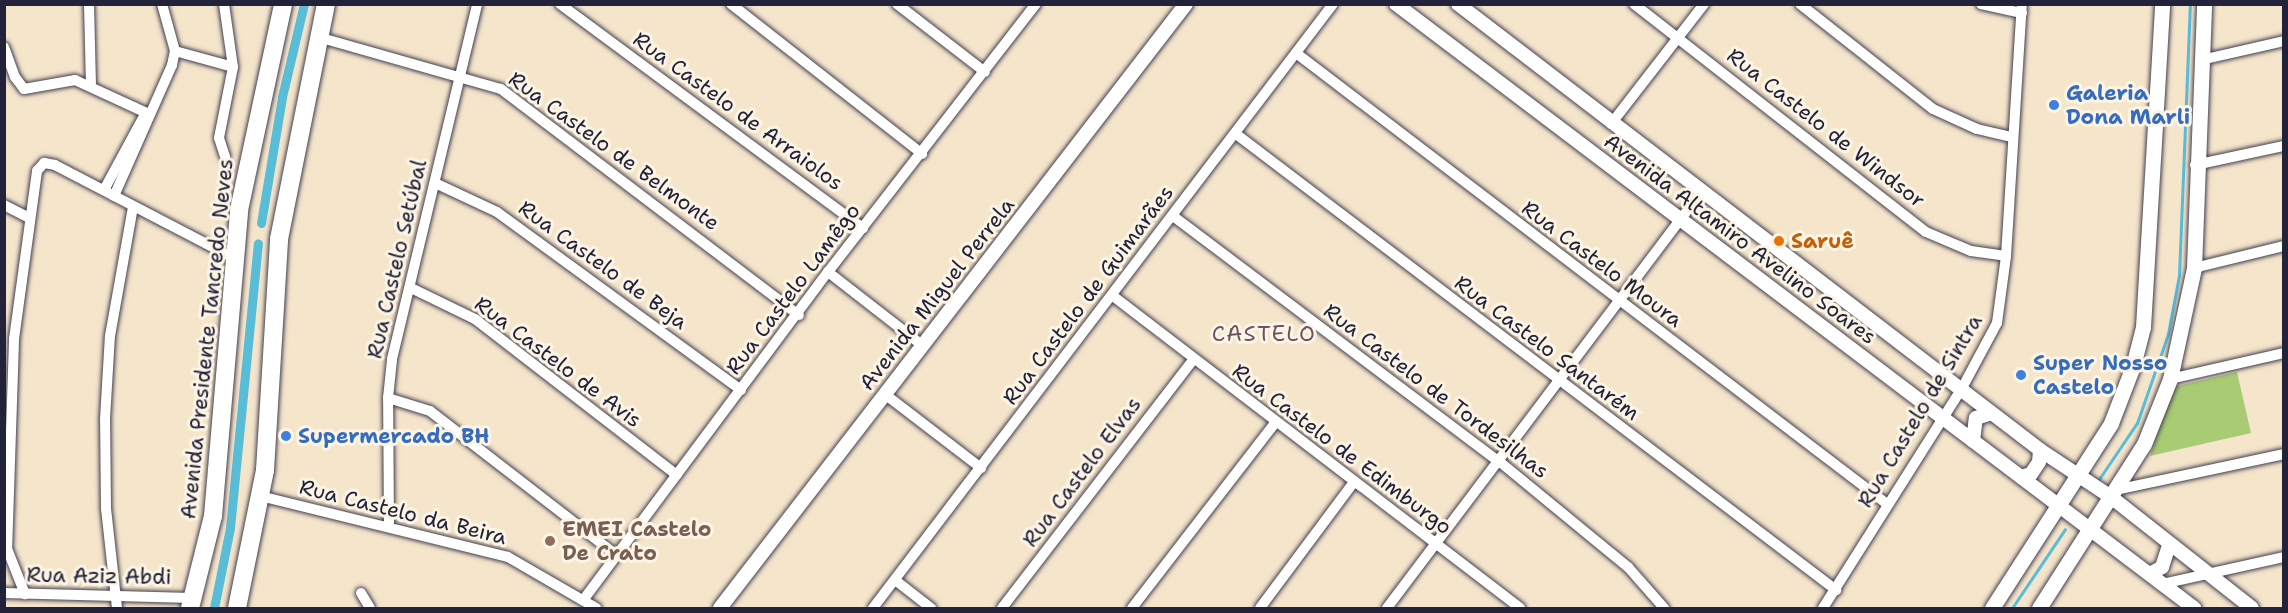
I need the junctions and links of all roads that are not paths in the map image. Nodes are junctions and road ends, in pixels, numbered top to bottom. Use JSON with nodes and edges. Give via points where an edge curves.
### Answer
{"nodes":[{"id":1,"x":89,"y":4,"type":"edge"},
{"id":2,"x":162,"y":4,"type":"edge"},
{"id":3,"x":224,"y":4,"type":"edge"},
{"id":4,"x":283,"y":4,"type":"edge"},
{"id":5,"x":326,"y":4,"type":"edge"},
{"id":6,"x":477,"y":4,"type":"edge"},
{"id":7,"x":560,"y":4,"type":"edge"},
{"id":8,"x":731,"y":4,"type":"edge"},
{"id":9,"x":897,"y":4,"type":"edge"},
{"id":10,"x":1036,"y":4,"type":"edge"},
{"id":11,"x":1186,"y":4,"type":"edge"},
{"id":12,"x":1333,"y":4,"type":"edge"},
{"id":13,"x":1396,"y":4,"type":"edge"},
{"id":14,"x":1458,"y":4,"type":"edge"},
{"id":15,"x":1634,"y":4,"type":"edge"},
{"id":16,"x":1704,"y":4,"type":"edge"},
{"id":17,"x":1800,"y":4,"type":"edge"},
{"id":18,"x":1981,"y":4,"type":"edge"},
{"id":19,"x":2162,"y":4,"type":"edge"},
{"id":20,"x":2204,"y":4,"type":"edge"},
{"id":21,"x":2022,"y":9,"type":"edge"},
{"id":22,"x":318,"y":37,"type":"junction"},
{"id":23,"x":1680,"y":38,"type":"junction"},
{"id":24,"x":2283,"y":41,"type":"edge"},
{"id":25,"x":4,"y":47,"type":"edge"},
{"id":26,"x":175,"y":51,"type":"junction"},
{"id":27,"x":1296,"y":53,"type":"junction"},
{"id":28,"x":2200,"y":60,"type":"junction"},
{"id":29,"x":233,"y":67,"type":"junction"},
{"id":30,"x":985,"y":72,"type":"junction"},
{"id":31,"x":460,"y":75,"type":"junction"},
{"id":32,"x":91,"y":86,"type":"junction"},
{"id":33,"x":149,"y":112,"type":"junction"},
{"id":34,"x":1611,"y":124,"type":"junction"},
{"id":35,"x":1236,"y":134,"type":"junction"},
{"id":36,"x":2013,"y":137,"type":"junction"},
{"id":37,"x":2283,"y":146,"type":"edge"},
{"id":38,"x":922,"y":154,"type":"junction"},
{"id":39,"x":225,"y":157,"type":"dead end"},
{"id":40,"x":2195,"y":165,"type":"junction"},
{"id":41,"x":435,"y":183,"type":"junction"},
{"id":42,"x":104,"y":190,"type":"junction"},
{"id":43,"x":1701,"y":192,"type":"junction"},
{"id":44,"x":114,"y":196,"type":"junction"},
{"id":45,"x":4,"y":205,"type":"edge"},
{"id":46,"x":133,"y":207,"type":"junction"},
{"id":47,"x":1173,"y":216,"type":"junction"},
{"id":48,"x":29,"y":218,"type":"junction"},
{"id":49,"x":1680,"y":219,"type":"junction"},
{"id":50,"x":863,"y":228,"type":"junction"},
{"id":51,"x":2283,"y":246,"type":"edge"},
{"id":52,"x":2006,"y":256,"type":"junction"},
{"id":53,"x":234,"y":258,"type":"junction"},
{"id":54,"x":2194,"y":268,"type":"junction"},
{"id":55,"x":828,"y":272,"type":"junction"},
{"id":56,"x":411,"y":288,"type":"junction"},
{"id":57,"x":1113,"y":296,"type":"junction"},
{"id":58,"x":1619,"y":303,"type":"junction"},
{"id":59,"x":799,"y":315,"type":"junction"},
{"id":60,"x":922,"y":346,"type":"junction"},
{"id":61,"x":2283,"y":353,"type":"edge"},
{"id":62,"x":1193,"y":360,"type":"junction"},
{"id":63,"x":2170,"y":379,"type":"junction"},
{"id":64,"x":1559,"y":383,"type":"junction"},
{"id":65,"x":741,"y":390,"type":"junction"},
{"id":66,"x":1961,"y":390,"type":"junction"},
{"id":67,"x":886,"y":395,"type":"junction"},
{"id":68,"x":388,"y":398,"type":"junction"},
{"id":69,"x":1991,"y":413,"type":"junction"},
{"id":70,"x":7,"y":417,"type":"edge"},
{"id":71,"x":1942,"y":418,"type":"junction"},
{"id":72,"x":1275,"y":423,"type":"junction"},
{"id":73,"x":1973,"y":441,"type":"junction"},
{"id":74,"x":2040,"y":450,"type":"junction"},
{"id":75,"x":2283,"y":454,"type":"edge"},
{"id":76,"x":1500,"y":462,"type":"junction"},
{"id":77,"x":981,"y":468,"type":"junction"},
{"id":78,"x":677,"y":475,"type":"junction"},
{"id":79,"x":2021,"y":477,"type":"junction"},
{"id":80,"x":2079,"y":478,"type":"junction"},
{"id":81,"x":1353,"y":482,"type":"junction"},
{"id":82,"x":2113,"y":494,"type":"junction"},
{"id":83,"x":260,"y":496,"type":"junction"},
{"id":84,"x":1887,"y":504,"type":"junction"},
{"id":85,"x":2060,"y":506,"type":"junction"},
{"id":86,"x":389,"y":527,"type":"junction"},
{"id":87,"x":2093,"y":529,"type":"junction"},
{"id":88,"x":2169,"y":544,"type":"junction"},
{"id":89,"x":1437,"y":545,"type":"junction"},
{"id":90,"x":6,"y":547,"type":"edge"},
{"id":91,"x":615,"y":554,"type":"junction"},
{"id":92,"x":2283,"y":557,"type":"edge"},
{"id":93,"x":2150,"y":574,"type":"junction"},
{"id":94,"x":2205,"y":574,"type":"junction"},
{"id":95,"x":895,"y":580,"type":"junction"},
{"id":96,"x":2162,"y":584,"type":"junction"},
{"id":97,"x":1836,"y":590,"type":"junction"},
{"id":98,"x":4,"y":592,"type":"edge"},
{"id":99,"x":361,"y":593,"type":"dead end"},
{"id":100,"x":25,"y":594,"type":"junction"},
{"id":101,"x":115,"y":595,"type":"junction"},
{"id":102,"x":584,"y":599,"type":"junction"},
{"id":103,"x":191,"y":603,"type":"edge"},
{"id":104,"x":117,"y":609,"type":"edge"},
{"id":105,"x":237,"y":609,"type":"edge"},
{"id":106,"x":369,"y":609,"type":"edge"},
{"id":107,"x":596,"y":609,"type":"edge"},
{"id":108,"x":720,"y":609,"type":"edge"},
{"id":109,"x":873,"y":609,"type":"edge"},
{"id":110,"x":931,"y":609,"type":"edge"},
{"id":111,"x":1002,"y":609,"type":"edge"},
{"id":112,"x":1132,"y":609,"type":"edge"},
{"id":113,"x":1260,"y":609,"type":"edge"},
{"id":114,"x":1387,"y":609,"type":"edge"},
{"id":115,"x":1520,"y":609,"type":"edge"},
{"id":116,"x":1664,"y":609,"type":"edge"},
{"id":117,"x":1823,"y":609,"type":"edge"},
{"id":118,"x":1992,"y":609,"type":"edge"},
{"id":119,"x":2039,"y":609,"type":"edge"},
{"id":120,"x":2194,"y":609,"type":"edge"},
{"id":121,"x":2252,"y":609,"type":"edge"}],
"edges":[{"from":1,"to":32,"type":"street"},
{"from":2,"to":26,"type":"street"},
{"from":3,"to":29,"type":"street"},
{"from":4,"to":53,"type":"main road","name":"Avenida Presidente Tancredo Neves","via":[[258,110]]},
{"from":5,"to":22,"type":"main road"},
{"from":6,"to":31,"type":"street","name":"Rua Castelo Setúbal"},
{"from":7,"to":50,"type":"street","name":"Rua Castelo de Arraiolos"},
{"from":8,"to":38,"type":"street"},
{"from":9,"to":30,"type":"street"},
{"from":10,"to":30,"type":"street","name":"Rua Castelo Lamêgo"},
{"from":11,"to":60,"type":"street","name":"Avenida Miguel Perrela"},
{"from":12,"to":27,"type":"street","name":"Rua Castelo de Guimarães"},
{"from":13,"to":49,"type":"street","name":"Avenida Altamiro Avelino Soares"},
{"from":14,"to":34,"type":"street","name":"Avenida Altamiro Avelino Soares"},
{"from":15,"to":23,"type":"street","name":"Rua Castelo de Windsor"},
{"from":16,"to":23,"type":"street"},
{"from":17,"to":36,"type":"street","via":[[1933,109],[1953,120]]},
{"from":18,"to":21,"type":"street"},
{"from":19,"to":80,"type":"main road","via":[[2143,327],[2110,423]]},
{"from":20,"to":28,"type":"main road"},
{"from":21,"to":36,"type":"street","name":"Rua Castelo de Sintra"},
{"from":22,"to":31,"type":"street","name":"Rua Castelo de Belmonte"},
{"from":22,"to":83,"type":"main road","via":[[279,239],[265,470]]},
{"from":23,"to":34,"type":"street"},
{"from":23,"to":52,"type":"street","name":"Rua Castelo de Windsor","via":[[1926,232],[1971,250]]},
{"from":24,"to":28,"type":"street"},
{"from":25,"to":32,"type":"street","via":[[24,89],[75,80]]},
{"from":26,"to":29,"type":"street"},
{"from":26,"to":33,"type":"street"},
{"from":27,"to":35,"type":"street","name":"Rua Castelo de Guimarães"},
{"from":27,"to":58,"type":"street","name":"Rua Castelo Moura"},
{"from":28,"to":40,"type":"main road"},
{"from":29,"to":39,"type":"street","via":[[219,138]]},
{"from":30,"to":38,"type":"street","name":"Rua Castelo Lamêgo"},
{"from":31,"to":41,"type":"street","name":"Rua Castelo Setúbal"},
{"from":31,"to":59,"type":"street","name":"Rua Castelo de Belmonte","via":[[501,89],[527,105]]},
{"from":32,"to":33,"type":"street"},
{"from":33,"to":42,"type":"street"},
{"from":33,"to":44,"type":"street"},
{"from":34,"to":43,"type":"street","name":"Avenida Altamiro Avelino Soares"},
{"from":35,"to":47,"type":"street","name":"Rua Castelo de Guimarães"},
{"from":35,"to":64,"type":"street","name":"Rua Castelo Santarém"},
{"from":36,"to":52,"type":"street","name":"Rua Castelo de Sintra"},
{"from":37,"to":40,"type":"street"},
{"from":38,"to":50,"type":"street","name":"Rua Castelo Lamêgo"},
{"from":40,"to":54,"type":"main road"},
{"from":41,"to":56,"type":"street","name":"Rua Castelo Setúbal"},
{"from":41,"to":65,"type":"street","name":"Rua Castelo de Beja","via":[[497,212]]},
{"from":42,"to":44,"type":"street"},
{"from":42,"to":48,"type":"street","via":[[44,163],[37,171]]},
{"from":43,"to":49,"type":"street"},
{"from":43,"to":66,"type":"street","name":"Avenida Altamiro Avelino Soares"},
{"from":44,"to":46,"type":"street"},
{"from":45,"to":48,"type":"street"},
{"from":46,"to":53,"type":"street"},
{"from":46,"to":101,"type":"street","via":[[112,324],[105,419],[106,509]]},
{"from":47,"to":57,"type":"street","name":"Rua Castelo de Guimarães"},
{"from":47,"to":76,"type":"street","name":"Rua Castelo de Tordesilhas"},
{"from":48,"to":70,"type":"street"},
{"from":49,"to":58,"type":"street"},
{"from":49,"to":71,"type":"street","name":"Avenida Altamiro Avelino Soares"},
{"from":50,"to":55,"type":"street","name":"Rua Castelo Lamêgo"},
{"from":51,"to":54,"type":"street"},
{"from":52,"to":66,"type":"street","name":"Rua Castelo de Sintra","via":[[1997,323]]},
{"from":53,"to":103,"type":"main road","name":"Avenida Presidente Tancredo Neves","via":[[213,516]]},
{"from":54,"to":63,"type":"main road"},
{"from":55,"to":59,"type":"street","name":"Rua Castelo Lamêgo"},
{"from":55,"to":60,"type":"street"},
{"from":56,"to":68,"type":"street","name":"Rua Castelo Setúbal","via":[[392,359]]},
{"from":56,"to":78,"type":"street","name":"Rua Castelo de Avis","via":[[475,320]]},
{"from":57,"to":62,"type":"street","name":"Rua Castelo de Edimburgo"},
{"from":57,"to":77,"type":"street","name":"Rua Castelo de Guimarães"},
{"from":58,"to":64,"type":"street"},
{"from":58,"to":84,"type":"street","name":"Rua Castelo Moura"},
{"from":59,"to":65,"type":"street","name":"Rua Castelo Lamêgo"},
{"from":60,"to":67,"type":"street","name":"Avenida Miguel Perrela"},
{"from":61,"to":63,"type":"street"},
{"from":62,"to":72,"type":"street","name":"Rua Castelo de Edimburgo"},
{"from":62,"to":111,"type":"street","name":"Rua Castelo Elvas"},
{"from":63,"to":82,"type":"main road","via":[[2144,444]]},
{"from":64,"to":76,"type":"street"},
{"from":64,"to":97,"type":"street","name":"Rua Castelo Santarém"},
{"from":65,"to":78,"type":"street","name":"Rua Castelo Lamêgo"},
{"from":66,"to":69,"type":"street","name":"Avenida Altamiro Avelino Soares"},
{"from":66,"to":71,"type":"street","name":"Rua Castelo de Sintra"},
{"from":67,"to":77,"type":"street"},
{"from":67,"to":108,"type":"street","name":"Avenida Miguel Perrela"},
{"from":68,"to":86,"type":"street","name":"Rua Castelo Setúbal"},
{"from":68,"to":91,"type":"street","via":[[430,411]]},
{"from":69,"to":73,"type":"street","via":[[1976,418]]},
{"from":69,"to":74,"type":"street","name":"Avenida Altamiro Avelino Soares"},
{"from":70,"to":90,"type":"street"},
{"from":71,"to":73,"type":"street","name":"Avenida Altamiro Avelino Soares"},
{"from":71,"to":84,"type":"street","name":"Rua Castelo de Sintra"},
{"from":72,"to":81,"type":"street","name":"Rua Castelo de Edimburgo"},
{"from":72,"to":112,"type":"street"},
{"from":73,"to":79,"type":"street","name":"Avenida Altamiro Avelino Soares"},
{"from":74,"to":79,"type":"street","via":[[2039,462],[2031,474]]},
{"from":74,"to":80,"type":"street","name":"Avenida Altamiro Avelino Soares"},
{"from":75,"to":82,"type":"street"},
{"from":76,"to":89,"type":"street"},
{"from":76,"to":116,"type":"street","name":"Rua Castelo de Tordesilhas","via":[[1628,567]]},
{"from":77,"to":95,"type":"street","name":"Rua Castelo de Guimarães"},
{"from":78,"to":91,"type":"street","name":"Rua Castelo Lamêgo"},
{"from":79,"to":85,"type":"street","name":"Avenida Altamiro Avelino Soares"},
{"from":80,"to":82,"type":"street","name":"Avenida Altamiro Avelino Soares"},
{"from":80,"to":85,"type":"main road"},
{"from":81,"to":89,"type":"street","name":"Rua Castelo de Edimburgo"},
{"from":81,"to":113,"type":"street"},
{"from":82,"to":87,"type":"main road"},
{"from":82,"to":88,"type":"street","name":"Avenida Altamiro Avelino Soares"},
{"from":83,"to":86,"type":"street","name":"Rua Castelo da Beira"},
{"from":83,"to":105,"type":"main road"},
{"from":84,"to":97,"type":"street","name":"Rua Castelo de Sintra"},
{"from":85,"to":87,"type":"street","name":"Avenida Altamiro Avelino Soares"},
{"from":85,"to":118,"type":"main road"},
{"from":86,"to":102,"type":"street","name":"Rua Castelo da Beira","via":[[508,557]]},
{"from":87,"to":93,"type":"street","name":"Avenida Altamiro Avelino Soares"},
{"from":87,"to":119,"type":"main road"},
{"from":88,"to":93,"type":"street","via":[[2162,567]]},
{"from":88,"to":94,"type":"street","name":"Avenida Altamiro Avelino Soares"},
{"from":89,"to":114,"type":"street"},
{"from":89,"to":115,"type":"street","name":"Rua Castelo de Edimburgo"},
{"from":90,"to":100,"type":"street"},
{"from":91,"to":102,"type":"street","name":"Rua Castelo Lamêgo"},
{"from":92,"to":94,"type":"street"},
{"from":93,"to":96,"type":"street","name":"Avenida Altamiro Avelino Soares"},
{"from":94,"to":96,"type":"street"},
{"from":94,"to":121,"type":"street","name":"Avenida Altamiro Avelino Soares"},
{"from":95,"to":109,"type":"street","name":"Rua Castelo de Guimarães"},
{"from":95,"to":110,"type":"street"},
{"from":96,"to":120,"type":"street","name":"Avenida Altamiro Avelino Soares"},
{"from":97,"to":117,"type":"street","name":"Rua Castelo de Sintra"},
{"from":98,"to":100,"type":"street","name":"Rua Aziz Abdi"},
{"from":99,"to":106,"type":"street"},
{"from":100,"to":101,"type":"street","name":"Rua Aziz Abdi"},
{"from":101,"to":103,"type":"street","name":"Rua Aziz Abdi"},
{"from":101,"to":104,"type":"street"},
{"from":102,"to":107,"type":"street","name":"Rua Castelo da Beira"}]}
